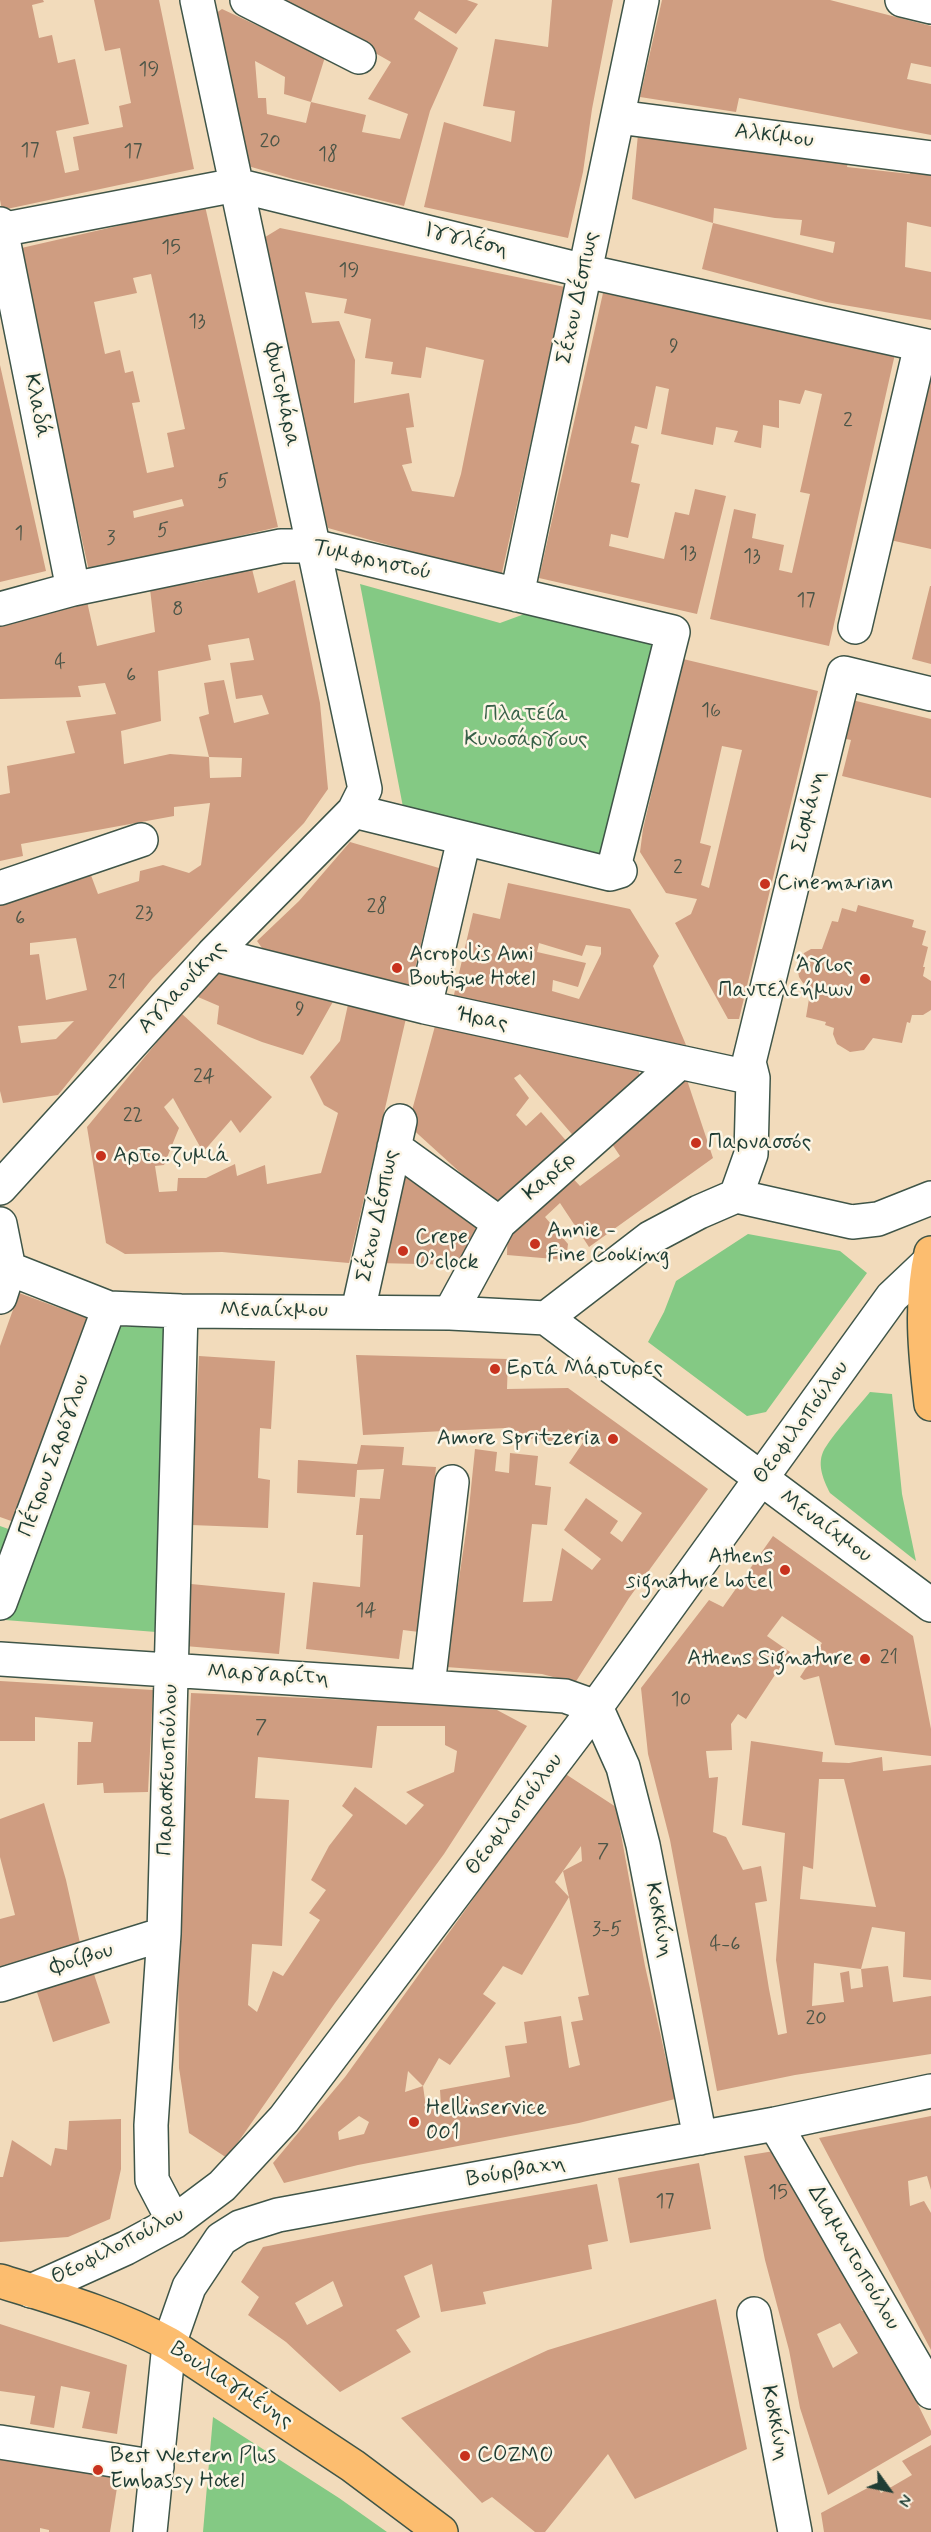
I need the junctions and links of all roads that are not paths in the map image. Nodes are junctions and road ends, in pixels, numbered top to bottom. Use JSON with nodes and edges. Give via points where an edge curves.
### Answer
{"nodes":[{"id":1,"x":197,"y":0,"type":"edge"},
{"id":2,"x":247,"y":0,"type":"edge"},
{"id":3,"x":642,"y":0,"type":"edge"},
{"id":4,"x":902,"y":0,"type":"edge"},
{"id":5,"x":931,"y":7,"type":"edge"},
{"id":6,"x":359,"y":57,"type":"dead end"},
{"id":7,"x":618,"y":117,"type":"junction"},
{"id":8,"x":931,"y":158,"type":"edge"},
{"id":9,"x":236,"y":185,"type":"junction"},
{"id":10,"x":0,"y":228,"type":"edge"},
{"id":11,"x":585,"y":271,"type":"junction"},
{"id":12,"x":926,"y":346,"type":"edge"},
{"id":13,"x":313,"y":546,"type":"junction"},
{"id":14,"x":73,"y":589,"type":"junction"},
{"id":15,"x":517,"y":595,"type":"junction"},
{"id":16,"x":0,"y":609,"type":"edge"},
{"id":17,"x":855,"y":627,"type":"dead end"},
{"id":18,"x":931,"y":694,"type":"edge"},
{"id":19,"x":359,"y":800,"type":"junction"},
{"id":20,"x":464,"y":839,"type":"junction"},
{"id":21,"x":141,"y":840,"type":"dead end"},
{"id":22,"x":0,"y":888,"type":"edge"},
{"id":23,"x":213,"y":954,"type":"junction"},
{"id":24,"x":425,"y":1007,"type":"junction"},
{"id":25,"x":679,"y":1063,"type":"junction"},
{"id":26,"x":753,"y":1078,"type":"junction"},
{"id":27,"x":0,"y":1188,"type":"edge"},
{"id":28,"x":736,"y":1196,"type":"junction"},
{"id":29,"x":931,"y":1198,"type":"edge"},
{"id":30,"x":499,"y":1223,"type":"junction"},
{"id":31,"x":0,"y":1224,"type":"edge"},
{"id":32,"x":930,"y":1257,"type":"edge"},
{"id":33,"x":3,"y":1277,"type":"edge"},
{"id":34,"x":109,"y":1308,"type":"junction"},
{"id":35,"x":181,"y":1311,"type":"junction"},
{"id":36,"x":358,"y":1311,"type":"junction"},
{"id":37,"x":450,"y":1313,"type":"junction"},
{"id":38,"x":546,"y":1318,"type":"junction"},
{"id":39,"x":931,"y":1404,"type":"edge"},
{"id":40,"x":761,"y":1480,"type":"junction"},
{"id":41,"x":452,"y":1482,"type":"dead end"},
{"id":42,"x":0,"y":1604,"type":"edge"},
{"id":43,"x":931,"y":1605,"type":"edge"},
{"id":44,"x":0,"y":1659,"type":"edge"},
{"id":45,"x":172,"y":1670,"type":"junction"},
{"id":46,"x":428,"y":1686,"type":"junction"},
{"id":47,"x":596,"y":1707,"type":"junction"},
{"id":48,"x":164,"y":1934,"type":"junction"},
{"id":49,"x":0,"y":1985,"type":"edge"},
{"id":50,"x":931,"y":2091,"type":"edge"},
{"id":51,"x":776,"y":2124,"type":"junction"},
{"id":52,"x":700,"y":2138,"type":"junction"},
{"id":53,"x":174,"y":2222,"type":"junction"},
{"id":54,"x":0,"y":2281,"type":"edge"},
{"id":55,"x":31,"y":2290,"type":"junction"},
{"id":56,"x":754,"y":2314,"type":"dead end"},
{"id":57,"x":169,"y":2344,"type":"junction"},
{"id":58,"x":931,"y":2392,"type":"edge"},
{"id":59,"x":0,"y":2442,"type":"edge"},
{"id":60,"x":157,"y":2467,"type":"junction"},
{"id":61,"x":150,"y":2532,"type":"edge"},
{"id":62,"x":441,"y":2532,"type":"edge"},
{"id":63,"x":795,"y":2532,"type":"edge"}],
"edges":[{"from":1,"to":9,"type":"street","name":"Φωτομάρα"},
{"from":2,"to":6,"type":"street"},
{"from":3,"to":7,"type":"street","name":"Σέχου Δέσπως"},
{"from":4,"to":5,"type":"street"},
{"from":7,"to":8,"type":"street","name":"Αλκίμου"},
{"from":7,"to":11,"type":"street","name":"Σέχου Δέσπως"},
{"from":9,"to":10,"type":"street","name":"Ιγγλέση"},
{"from":9,"to":11,"type":"street","name":"Ιγγλέση"},
{"from":9,"to":13,"type":"street","name":"Φωτομάρα"},
{"from":10,"to":14,"type":"street","name":"Κλαδά"},
{"from":11,"to":12,"type":"street","name":"Ιγγλέση"},
{"from":11,"to":15,"type":"street","name":"Σέχου Δέσπως"},
{"from":12,"to":17,"type":"street"},
{"from":13,"to":14,"type":"street","name":"Τυμφρηστού","via":[[281,546]]},
{"from":13,"to":15,"type":"street","name":"Τυμφρηστού"},
{"from":13,"to":19,"type":"street","name":"Φωτομάρα"},
{"from":14,"to":16,"type":"street","name":"Τυμφρηστού"},
{"from":15,"to":20,"type":"street","name":"Τυμφρηστού","via":[[674,632],[615,863],[621,871],[610,874]]},
{"from":18,"to":26,"type":"street","name":"Σισμάνη","via":[[844,673],[749,1062]]},
{"from":19,"to":20,"type":"street"},
{"from":19,"to":23,"type":"street","name":"Αγλαονίκης"},
{"from":20,"to":24,"type":"street"},
{"from":21,"to":22,"type":"street"},
{"from":23,"to":24,"type":"street","name":"Ήρας"},
{"from":23,"to":27,"type":"street","name":"Αγλαονίκης"},
{"from":24,"to":25,"type":"street","name":"Ήρας"},
{"from":25,"to":26,"type":"street","name":"Ήρας"},
{"from":25,"to":30,"type":"street","name":"Καρερ"},
{"from":26,"to":28,"type":"street","name":"Σισμάνη","via":[[751,1154]]},
{"from":28,"to":29,"type":"street","via":[[852,1222],[878,1220]]},
{"from":28,"to":38,"type":"street","via":[[650,1238]]},
{"from":30,"to":36,"type":"street","name":"Σέχου Δέσπως","via":[[397,1134]]},
{"from":30,"to":37,"type":"street","name":"Καρερ"},
{"from":31,"to":33,"type":"street"},
{"from":32,"to":39,"type":"main road","via":[[924,1326]]},
{"from":32,"to":40,"type":"street","name":"Θεοφιλοπούλου","via":[[892,1297]]},
{"from":33,"to":34,"type":"street","name":"Μεναίχμου"},
{"from":34,"to":35,"type":"street","name":"Μεναίχμου"},
{"from":34,"to":42,"type":"street","name":"Πέτρου Σαρόγλου"},
{"from":35,"to":36,"type":"street","name":"Μεναίχμου"},
{"from":35,"to":45,"type":"street","name":"Παρασκευοπούλου"},
{"from":36,"to":37,"type":"street","name":"Μεναίχμου"},
{"from":37,"to":38,"type":"street","name":"Μεναίχμου"},
{"from":38,"to":40,"type":"street","name":"Μεναίχμου"},
{"from":40,"to":43,"type":"street","name":"Μεναίχμου"},
{"from":40,"to":47,"type":"street","name":"Θεοφιλοπούλου"},
{"from":41,"to":46,"type":"street"},
{"from":44,"to":45,"type":"street","name":"Μαργαρίτη"},
{"from":45,"to":46,"type":"street","name":"Μαργαρίτη"},
{"from":45,"to":48,"type":"street","name":"Παρασκευοπούλου"},
{"from":46,"to":47,"type":"street","name":"Μαργαρίτη","via":[[566,1696]]},
{"from":47,"to":52,"type":"street","name":"Κοκκίνη","via":[[623,1767],[644,1845]]},
{"from":47,"to":53,"type":"street","name":"Θεοφιλοπούλου","via":[[284,2119],[222,2187]]},
{"from":48,"to":49,"type":"street","name":"Φοίβου"},
{"from":48,"to":53,"type":"street","name":"Παρασκευοπούλου","via":[[151,2125],[152,2180]]},
{"from":50,"to":51,"type":"street","name":"Βούρβαχη"},
{"from":51,"to":52,"type":"street","name":"Βούρβαχη"},
{"from":51,"to":58,"type":"street","name":"Διαμαντοπούλου"},
{"from":52,"to":57,"type":"street","name":"Βούρβαχη","via":[[278,2215],[240,2227],[222,2239],[189,2287]]},
{"from":53,"to":55,"type":"street","name":"Θεοφιλοπούλου"},
{"from":54,"to":55,"type":"main road","name":"Βουλιαγμένης"},
{"from":55,"to":57,"type":"main road","name":"Βουλιαγμένης","via":[[98,2311]]},
{"from":56,"to":63,"type":"street","name":"Κοκκίνη"},
{"from":57,"to":60,"type":"street","name":"Βούρβαχη"},
{"from":57,"to":62,"type":"main road","name":"Βουλιαγμένης","via":[[353,2466]]},
{"from":59,"to":60,"type":"street"},
{"from":60,"to":61,"type":"street","name":"Βούρβαχη"}]}
